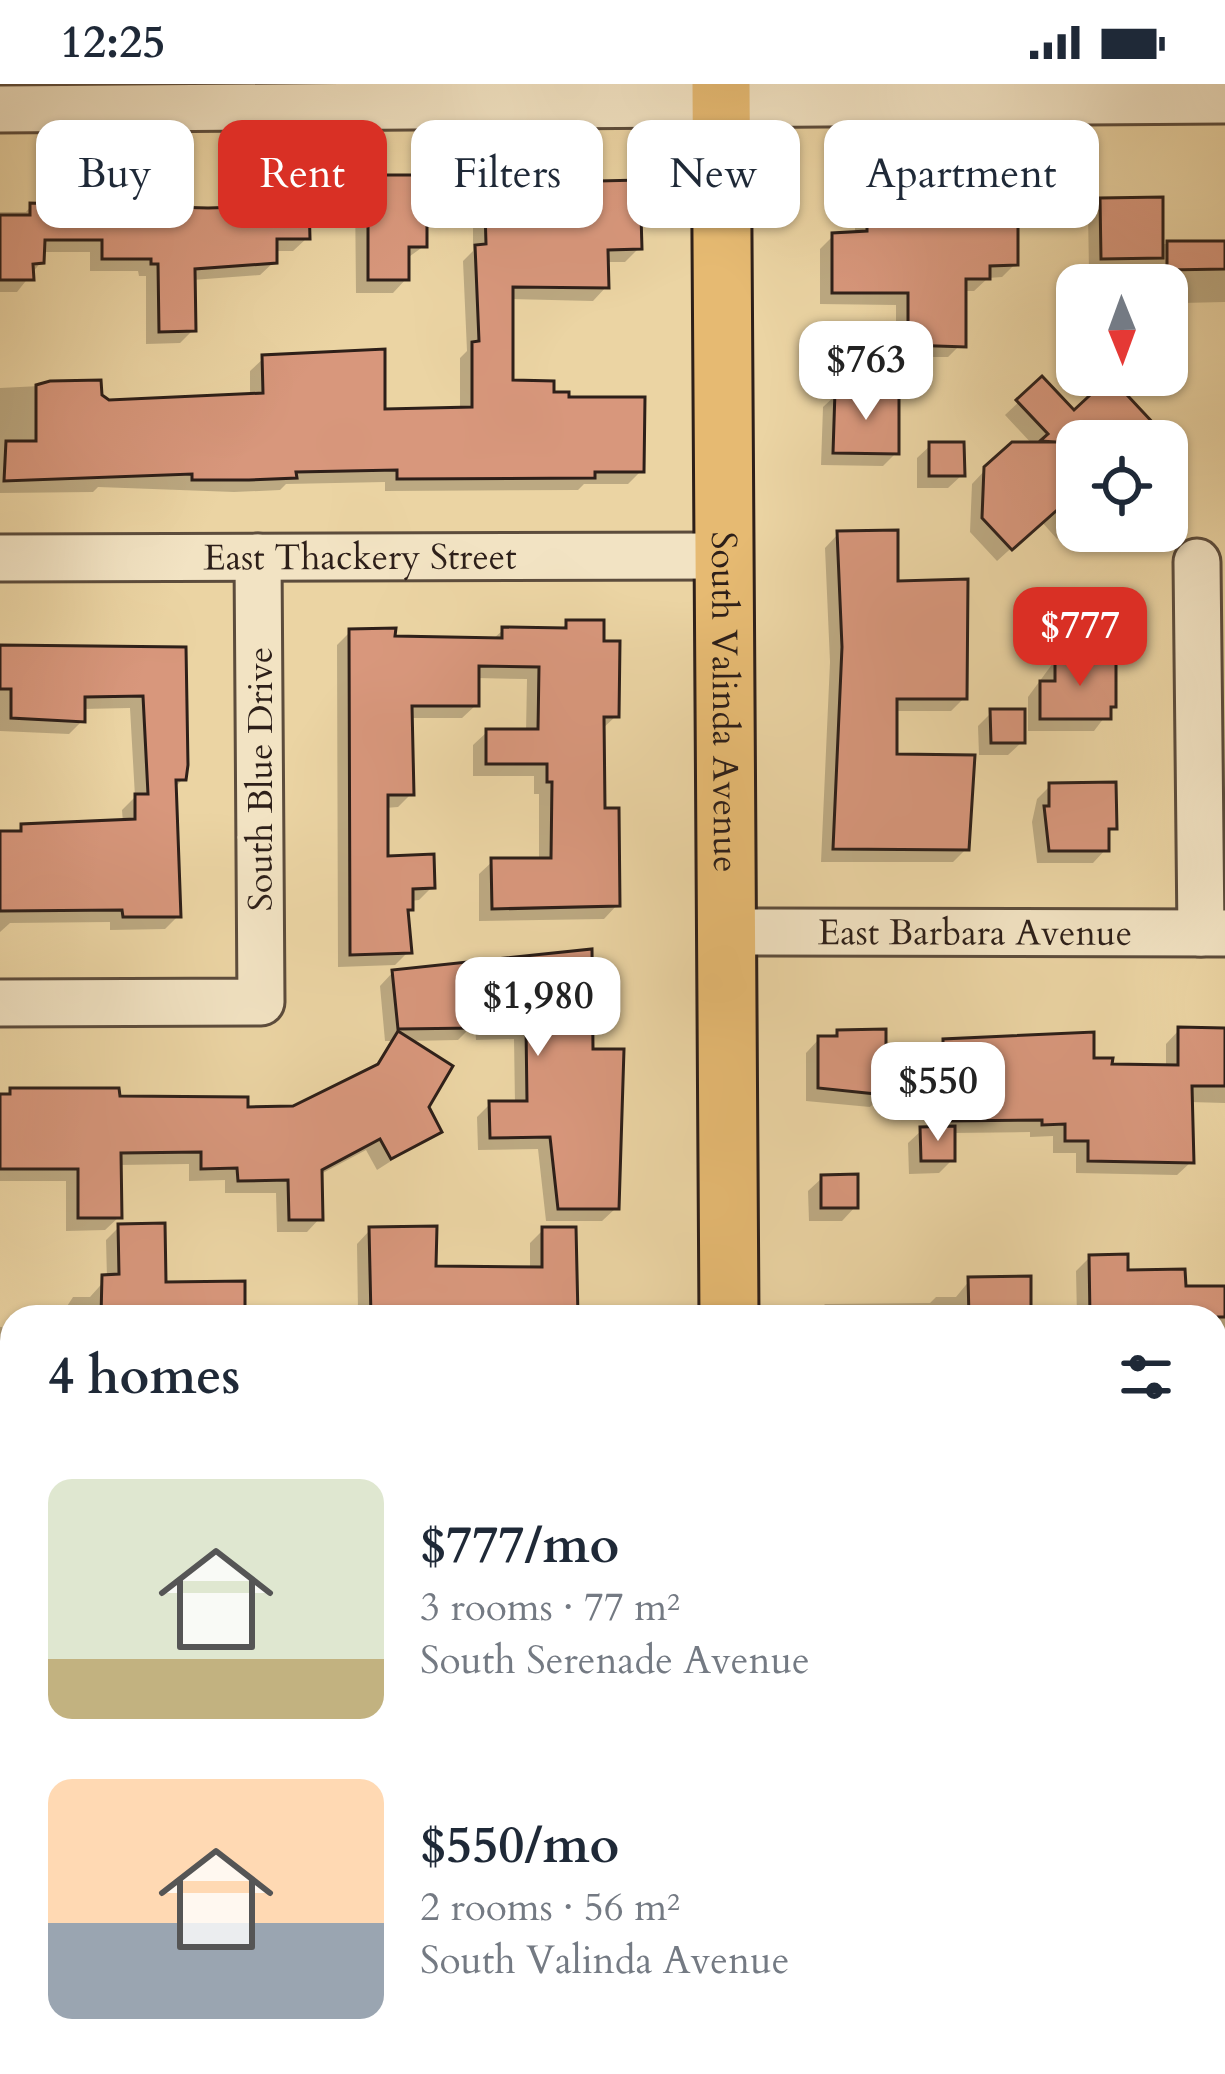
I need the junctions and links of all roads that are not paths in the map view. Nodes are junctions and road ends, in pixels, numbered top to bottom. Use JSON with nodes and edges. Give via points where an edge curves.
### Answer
{"nodes":[{"id":1,"x":721,"y":95,"type":"edge"},
{"id":2,"x":1225,"y":100,"type":"edge"},
{"id":3,"x":0,"y":110,"type":"edge"},
{"id":4,"x":722,"y":556,"type":"junction"},
{"id":5,"x":258,"y":557,"type":"junction"},
{"id":6,"x":0,"y":559,"type":"edge"},
{"id":7,"x":1196,"y":562,"type":"dead end"},
{"id":8,"x":726,"y":932,"type":"junction"},
{"id":9,"x":1213,"y":933,"type":"edge"},
{"id":10,"x":0,"y":1003,"type":"edge"},
{"id":11,"x":729,"y":1305,"type":"edge"}],
"edges":[{"from":1,"to":2,"type":"street"},
{"from":1,"to":3,"type":"street"},
{"from":1,"to":4,"type":"main road","name":"South Valinda Avenue"},
{"from":4,"to":5,"type":"street","name":"East Thackery Street"},
{"from":4,"to":8,"type":"main road","name":"South Valinda Avenue"},
{"from":5,"to":6,"type":"street","name":"East Thackery Street"},
{"from":5,"to":10,"type":"street","name":"South Blue Drive","via":[[261,1002]]},
{"from":7,"to":9,"type":"street"},
{"from":8,"to":9,"type":"street","name":"East Barbara Avenue"},
{"from":8,"to":11,"type":"main road","name":"South Valinda Avenue"}]}
